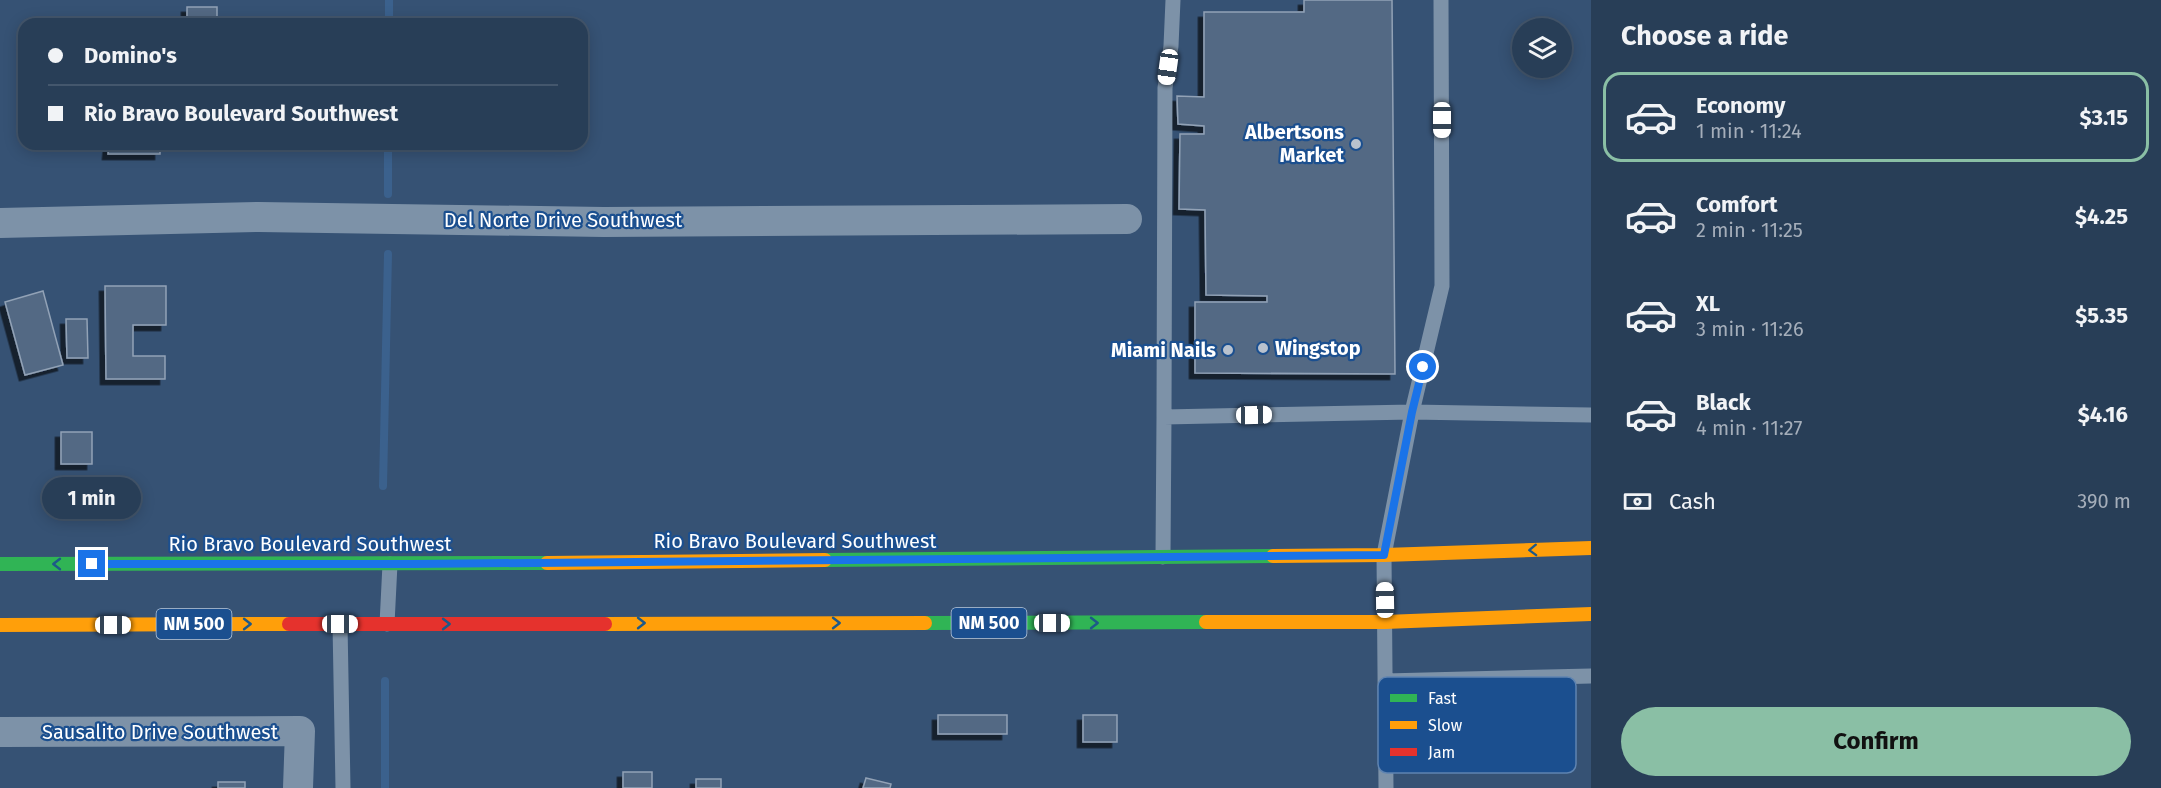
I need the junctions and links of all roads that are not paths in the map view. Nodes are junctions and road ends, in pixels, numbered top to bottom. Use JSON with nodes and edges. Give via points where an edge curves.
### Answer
{"nodes":[{"id":1,"x":1173,"y":0,"type":"edge"},
{"id":2,"x":1441,"y":0,"type":"edge"},
{"id":3,"x":1127,"y":219,"type":"dead end"},
{"id":4,"x":0,"y":223,"type":"edge"},
{"id":5,"x":1412,"y":412,"type":"junction"},
{"id":6,"x":1591,"y":415,"type":"edge"},
{"id":7,"x":1164,"y":417,"type":"junction"},
{"id":8,"x":1591,"y":548,"type":"edge"},
{"id":9,"x":1384,"y":555,"type":"junction"},
{"id":10,"x":1163,"y":557,"type":"junction"},
{"id":11,"x":0,"y":564,"type":"edge"},
{"id":12,"x":390,"y":564,"type":"junction"},
{"id":13,"x":1591,"y":614,"type":"edge"},
{"id":14,"x":1385,"y":622,"type":"junction"},
{"id":15,"x":340,"y":624,"type":"junction"},
{"id":16,"x":387,"y":624,"type":"junction"},
{"id":17,"x":0,"y":625,"type":"edge"},
{"id":18,"x":1591,"y":676,"type":"edge"},
{"id":19,"x":1385,"y":677,"type":"edge"},
{"id":20,"x":1550,"y":677,"type":"edge"},
{"id":21,"x":0,"y":732,"type":"edge"},
{"id":22,"x":1386,"y":773,"type":"edge"},
{"id":23,"x":298,"y":788,"type":"edge"},
{"id":24,"x":343,"y":788,"type":"edge"},
{"id":25,"x":1386,"y":788,"type":"edge"}],
"edges":[{"from":1,"to":7,"type":"lane","via":[[1165,88]]},
{"from":2,"to":5,"type":"lane","via":[[1442,286]]},
{"from":3,"to":4,"type":"street","name":"Del Norte Drive Southwest","via":[[604,222],[259,217]]},
{"from":5,"to":6,"type":"lane"},
{"from":5,"to":7,"type":"lane"},
{"from":5,"to":9,"type":"lane"},
{"from":7,"to":10,"type":"lane"},
{"from":8,"to":9,"type":"main road","name":"Rio Bravo Boulevard Southwest","one_way":true},
{"from":9,"to":10,"type":"main road","name":"Rio Bravo Boulevard Southwest"},
{"from":9,"to":14,"type":"lane"},
{"from":10,"to":12,"type":"main road","name":"Rio Bravo Boulevard Southwest"},
{"from":12,"to":11,"type":"main road","name":"Rio Bravo Boulevard Southwest","one_way":true},
{"from":12,"to":16,"type":"lane"},
{"from":13,"to":14,"type":"main road","number":"NM 500"},
{"from":16,"to":14,"type":"main road","number":"NM 500","one_way":true},
{"from":14,"to":19,"type":"lane"},
{"from":15,"to":16,"type":"main road","number":"NM 500"},
{"from":17,"to":15,"type":"main road","number":"NM 500","one_way":true},
{"from":15,"to":24,"type":"lane"},
{"from":18,"to":20,"type":"lane"},
{"from":21,"to":23,"type":"street","name":"Sausalito Drive Southwest","via":[[300,731]]},
{"from":22,"to":25,"type":"lane"}]}
